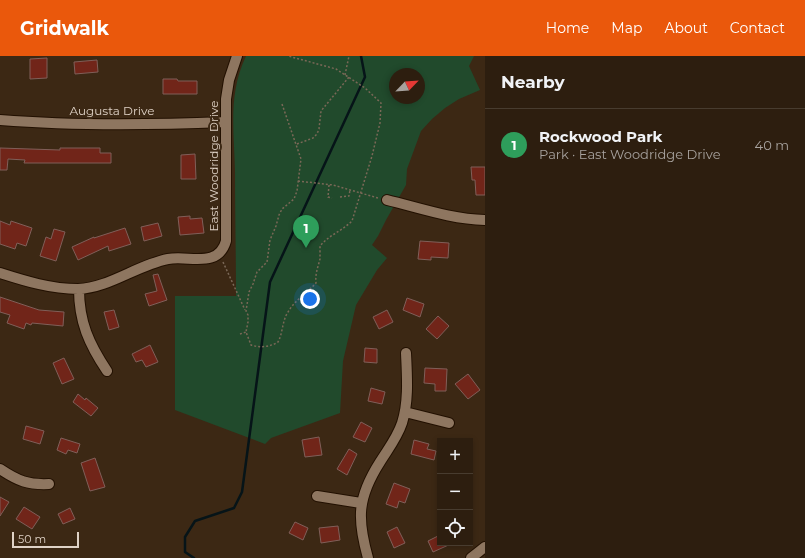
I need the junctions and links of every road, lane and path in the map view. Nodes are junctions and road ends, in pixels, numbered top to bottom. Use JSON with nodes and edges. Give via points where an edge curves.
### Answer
{"nodes":[{"id":1,"x":237,"y":56,"type":"edge"},
{"id":2,"x":288,"y":56,"type":"edge"},
{"id":3,"x":349,"y":56,"type":"edge"},
{"id":4,"x":345,"y":75,"type":"junction"},
{"id":5,"x":349,"y":77,"type":"junction"},
{"id":6,"x":282,"y":104,"type":"dead end"},
{"id":7,"x":0,"y":120,"type":"edge"},
{"id":8,"x":225,"y":122,"type":"junction"},
{"id":9,"x":296,"y":144,"type":"junction"},
{"id":10,"x":298,"y":181,"type":"junction"},
{"id":11,"x":329,"y":185,"type":"junction"},
{"id":12,"x":350,"y":190,"type":"junction"},
{"id":13,"x":361,"y":193,"type":"junction"},
{"id":14,"x":340,"y":197,"type":"dead end"},
{"id":15,"x":332,"y":198,"type":"dead end"},
{"id":16,"x":387,"y":200,"type":"joint"},
{"id":17,"x":485,"y":220,"type":"edge"},
{"id":18,"x":221,"y":252,"type":"junction"},
{"id":19,"x":0,"y":273,"type":"edge"},
{"id":20,"x":80,"y":289,"type":"junction"},
{"id":21,"x":246,"y":311,"type":"junction"},
{"id":22,"x":246,"y":332,"type":"junction"},
{"id":23,"x":240,"y":334,"type":"dead end"},
{"id":24,"x":406,"y":353,"type":"dead end"},
{"id":25,"x":107,"y":371,"type":"dead end"},
{"id":26,"x":405,"y":412,"type":"junction"},
{"id":27,"x":449,"y":422,"type":"dead end"},
{"id":28,"x":0,"y":469,"type":"edge"},
{"id":29,"x":49,"y":484,"type":"dead end"},
{"id":30,"x":317,"y":496,"type":"dead end"},
{"id":31,"x":361,"y":503,"type":"junction"},
{"id":32,"x":485,"y":547,"type":"edge"},
{"id":33,"x":368,"y":558,"type":"edge"},
{"id":34,"x":471,"y":558,"type":"edge"}],
"edges":[{"from":1,"to":8,"type":"street","name":"East Woodridge Drive","via":[[229,80]]},
{"from":2,"to":4,"type":"path","via":[[336,69]]},
{"from":3,"to":4,"type":"path"},
{"from":4,"to":5,"type":"path"},
{"from":5,"to":9,"type":"path","via":[[321,111],[317,134]]},
{"from":5,"to":13,"type":"path","via":[[381,103],[380,123]]},
{"from":6,"to":9,"type":"path"},
{"from":7,"to":8,"type":"street","name":"Augusta Drive","via":[[108,124]]},
{"from":8,"to":18,"type":"street","name":"East Woodridge Drive","via":[[226,241]]},
{"from":9,"to":10,"type":"path","via":[[301,160]]},
{"from":10,"to":11,"type":"path"},
{"from":10,"to":21,"type":"path","via":[[296,196],[282,209],[270,240],[267,262],[257,272],[249,292]]},
{"from":11,"to":12,"type":"path"},
{"from":11,"to":15,"type":"path","via":[[328,197]]},
{"from":12,"to":13,"type":"path"},
{"from":12,"to":14,"type":"path","via":[[349,196]]},
{"from":13,"to":16,"type":"path"},
{"from":13,"to":22,"type":"path","via":[[352,221],[320,246],[316,283],[299,298],[287,314],[278,342],[268,347],[255,347],[251,345]]},
{"from":16,"to":17,"type":"street","via":[[445,215]]},
{"from":18,"to":20,"type":"street","via":[[218,256],[209,258],[154,262],[110,281]]},
{"from":18,"to":21,"type":"path","via":[[224,265]]},
{"from":19,"to":20,"type":"street","via":[[47,286]]},
{"from":20,"to":25,"type":"street","via":[[80,310],[85,332]]},
{"from":21,"to":22,"type":"path"},
{"from":22,"to":23,"type":"path"},
{"from":24,"to":26,"type":"street"},
{"from":26,"to":27,"type":"street"},
{"from":26,"to":31,"type":"street","via":[[394,442],[378,466]]},
{"from":28,"to":29,"type":"street","via":[[26,483]]},
{"from":30,"to":31,"type":"street"},
{"from":31,"to":33,"type":"street","via":[[361,532]]},
{"from":32,"to":34,"type":"street"}]}
